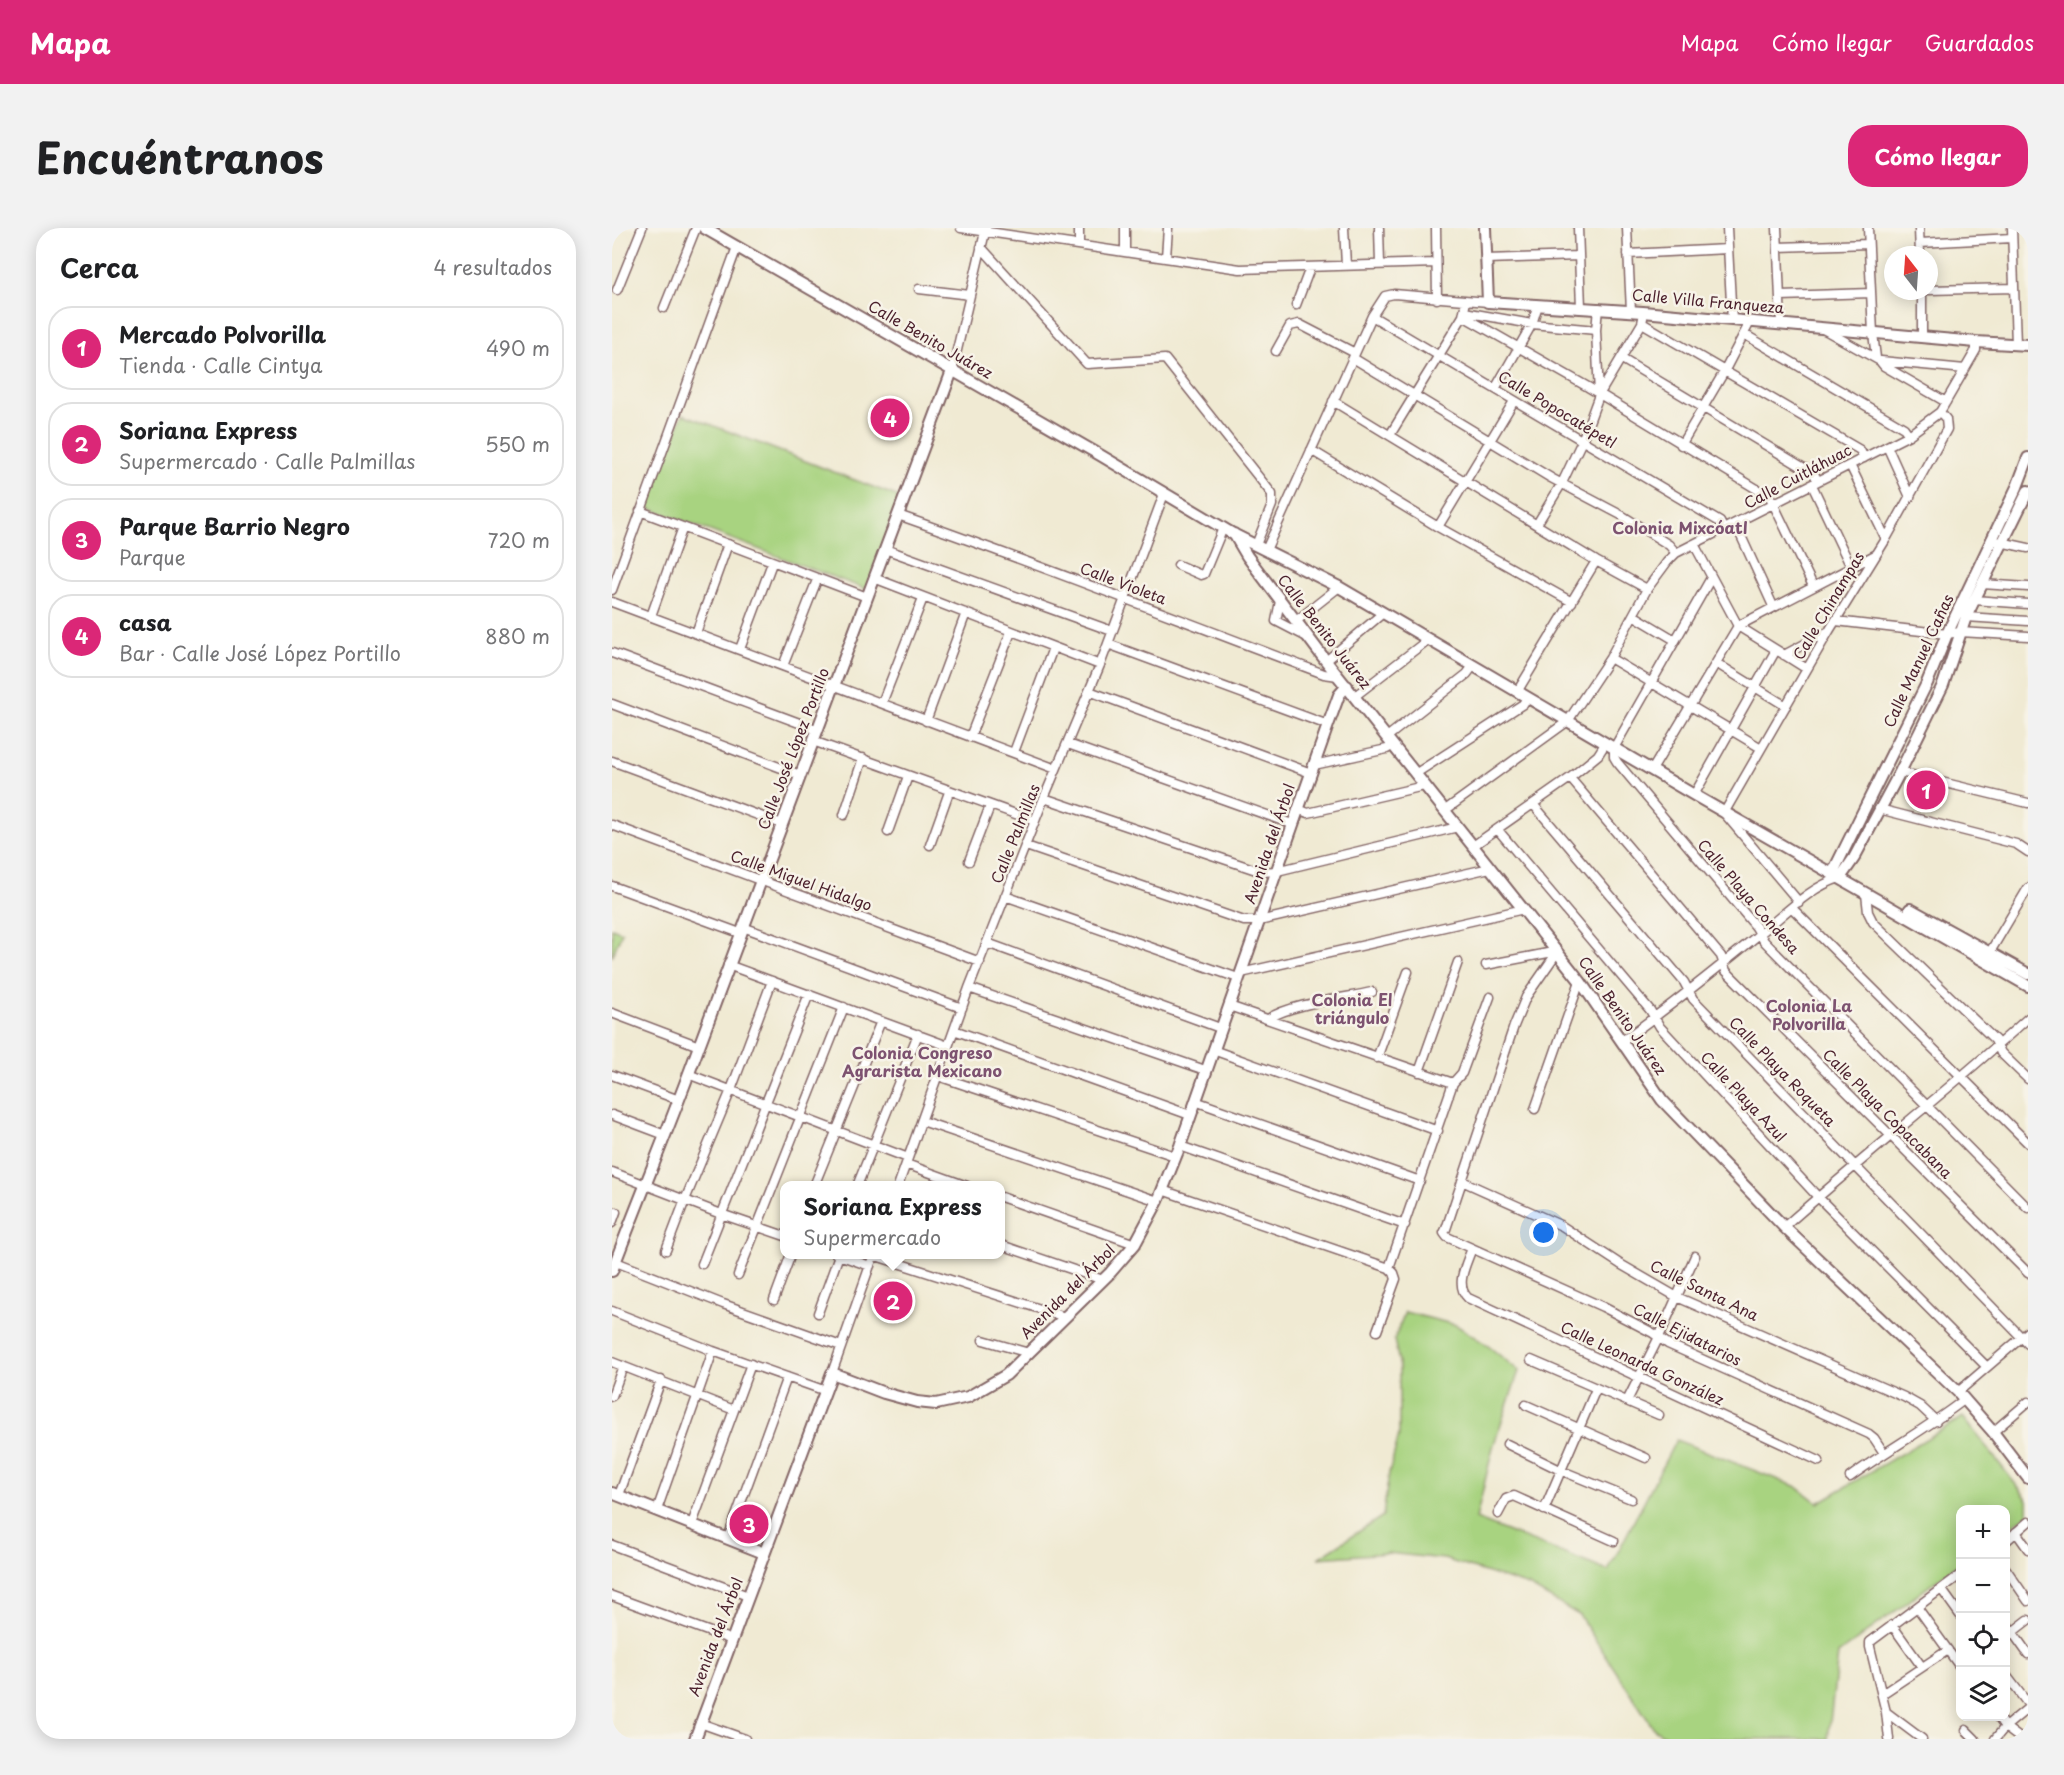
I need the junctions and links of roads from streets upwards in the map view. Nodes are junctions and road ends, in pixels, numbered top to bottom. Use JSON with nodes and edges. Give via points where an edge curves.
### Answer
{"nodes":[{"id":1,"x":642,"y":228,"type":"edge"},
{"id":2,"x":696,"y":228,"type":"edge"},
{"id":3,"x":704,"y":228,"type":"edge"},
{"id":4,"x":961,"y":228,"type":"edge"},
{"id":5,"x":1038,"y":228,"type":"edge"},
{"id":6,"x":1079,"y":228,"type":"edge"},
{"id":7,"x":1125,"y":228,"type":"edge"},
{"id":8,"x":1168,"y":228,"type":"edge"},
{"id":9,"x":1344,"y":228,"type":"edge"},
{"id":10,"x":1379,"y":228,"type":"edge"},
{"id":11,"x":1436,"y":228,"type":"edge"},
{"id":12,"x":1485,"y":228,"type":"edge"},
{"id":13,"x":1578,"y":228,"type":"edge"},
{"id":14,"x":1627,"y":228,"type":"edge"},
{"id":15,"x":1727,"y":228,"type":"edge"},
{"id":16,"x":1777,"y":228,"type":"edge"},
{"id":17,"x":1868,"y":228,"type":"edge"},
{"id":18,"x":1919,"y":228,"type":"edge"},
{"id":19,"x":986,"y":230,"type":"edge"},
{"id":20,"x":2012,"y":233,"type":"edge"},
{"id":21,"x":1038,"y":239,"type":"junction"},
{"id":22,"x":1920,"y":243,"type":"joint"},
{"id":23,"x":1079,"y":244,"type":"junction"},
{"id":24,"x":1868,"y":244,"type":"junction"},
{"id":25,"x":737,"y":247,"type":"junction"},
{"id":26,"x":981,"y":247,"type":"junction"},
{"id":27,"x":1778,"y":247,"type":"junction"},
{"id":28,"x":1728,"y":249,"type":"junction"},
{"id":29,"x":1125,"y":251,"type":"junction"},
{"id":30,"x":1628,"y":254,"type":"junction"},
{"id":31,"x":1579,"y":256,"type":"junction"},
{"id":32,"x":1167,"y":257,"type":"junction"},
{"id":33,"x":1486,"y":259,"type":"junction"},
{"id":34,"x":1436,"y":263,"type":"junction"},
{"id":35,"x":1380,"y":264,"type":"junction"},
{"id":36,"x":1346,"y":265,"type":"junction"},
{"id":37,"x":1310,"y":268,"type":"junction"},
{"id":38,"x":2014,"y":288,"type":"junction"},
{"id":39,"x":919,"y":289,"type":"dead end"},
{"id":40,"x":617,"y":290,"type":"dead end"},
{"id":41,"x":1938,"y":290,"type":"edge"},
{"id":42,"x":1871,"y":293,"type":"junction"},
{"id":43,"x":970,"y":295,"type":"junction"},
{"id":44,"x":1781,"y":296,"type":"junction"},
{"id":45,"x":1437,"y":299,"type":"junction"},
{"id":46,"x":1922,"y":300,"type":"edge"},
{"id":47,"x":1466,"y":301,"type":"junction"},
{"id":48,"x":1488,"y":302,"type":"junction"},
{"id":49,"x":1296,"y":305,"type":"dead end"},
{"id":50,"x":1538,"y":305,"type":"junction"},
{"id":51,"x":1581,"y":307,"type":"junction"},
{"id":52,"x":664,"y":308,"type":"dead end"},
{"id":53,"x":1598,"y":308,"type":"junction"},
{"id":54,"x":1463,"y":314,"type":"junction"},
{"id":55,"x":1639,"y":315,"type":"junction"},
{"id":56,"x":1372,"y":316,"type":"junction"},
{"id":57,"x":1732,"y":321,"type":"junction"},
{"id":58,"x":1750,"y":322,"type":"junction"},
{"id":59,"x":1781,"y":323,"type":"junction"},
{"id":60,"x":1532,"y":324,"type":"junction"},
{"id":61,"x":1821,"y":328,"type":"junction"},
{"id":62,"x":1596,"y":330,"type":"junction"},
{"id":63,"x":1873,"y":333,"type":"junction"},
{"id":64,"x":1744,"y":334,"type":"junction"},
{"id":65,"x":1922,"y":337,"type":"junction"},
{"id":66,"x":1976,"y":342,"type":"junction"},
{"id":67,"x":2016,"y":344,"type":"junction"},
{"id":68,"x":2028,"y":345,"type":"edge"},
{"id":69,"x":1518,"y":348,"type":"junction"},
{"id":70,"x":1276,"y":351,"type":"dead end"},
{"id":71,"x":1354,"y":356,"type":"junction"},
{"id":72,"x":1438,"y":356,"type":"junction"},
{"id":73,"x":1622,"y":359,"type":"junction"},
{"id":74,"x":1878,"y":360,"type":"junction"},
{"id":75,"x":1965,"y":369,"type":"junction"},
{"id":76,"x":952,"y":371,"type":"junction"},
{"id":77,"x":1724,"y":372,"type":"junction"},
{"id":78,"x":1495,"y":389,"type":"junction"},
{"id":79,"x":1599,"y":395,"type":"junction"},
{"id":80,"x":1416,"y":396,"type":"junction"},
{"id":81,"x":1333,"y":401,"type":"junction"},
{"id":82,"x":1514,"y":401,"type":"junction"},
{"id":83,"x":1946,"y":402,"type":"junction"},
{"id":84,"x":1702,"y":408,"type":"junction"},
{"id":85,"x":1940,"y":412,"type":"junction"},
{"id":86,"x":1390,"y":435,"type":"junction"},
{"id":87,"x":1909,"y":435,"type":"junction"},
{"id":88,"x":1491,"y":440,"type":"junction"},
{"id":89,"x":1582,"y":441,"type":"junction"},
{"id":90,"x":1681,"y":444,"type":"junction"},
{"id":91,"x":1887,"y":446,"type":"junction"},
{"id":92,"x":1311,"y":450,"type":"junction"},
{"id":93,"x":1864,"y":458,"type":"junction"},
{"id":94,"x":2028,"y":458,"type":"edge"},
{"id":95,"x":1850,"y":465,"type":"junction"},
{"id":96,"x":1465,"y":481,"type":"junction"},
{"id":97,"x":1562,"y":483,"type":"junction"},
{"id":98,"x":1815,"y":483,"type":"junction"},
{"id":99,"x":1164,"y":494,"type":"junction"},
{"id":100,"x":2027,"y":494,"type":"edge"},
{"id":101,"x":1910,"y":497,"type":"junction"},
{"id":102,"x":1774,"y":504,"type":"junction"},
{"id":103,"x":640,"y":511,"type":"junction"},
{"id":104,"x":898,"y":514,"type":"junction"},
{"id":105,"x":1537,"y":524,"type":"junction"},
{"id":106,"x":1736,"y":525,"type":"junction"},
{"id":107,"x":684,"y":527,"type":"junction"},
{"id":108,"x":1438,"y":527,"type":"junction"},
{"id":109,"x":1223,"y":528,"type":"junction"},
{"id":110,"x":1724,"y":530,"type":"junction"},
{"id":111,"x":1233,"y":534,"type":"junction"},
{"id":112,"x":1886,"y":539,"type":"junction"},
{"id":113,"x":1997,"y":541,"type":"junction"},
{"id":114,"x":728,"y":544,"type":"junction"},
{"id":115,"x":1695,"y":544,"type":"junction"},
{"id":116,"x":1256,"y":545,"type":"junction"},
{"id":117,"x":2028,"y":548,"type":"edge"},
{"id":118,"x":885,"y":549,"type":"junction"},
{"id":119,"x":1266,"y":550,"type":"junction"},
{"id":120,"x":1676,"y":553,"type":"junction"},
{"id":121,"x":1875,"y":555,"type":"junction"},
{"id":122,"x":1596,"y":561,"type":"junction"},
{"id":123,"x":772,"y":562,"type":"junction"},
{"id":124,"x":1178,"y":565,"type":"dead end"},
{"id":125,"x":1851,"y":567,"type":"junction"},
{"id":126,"x":874,"y":578,"type":"junction"},
{"id":127,"x":1712,"y":578,"type":"junction"},
{"id":128,"x":817,"y":580,"type":"junction"},
{"id":129,"x":1982,"y":584,"type":"junction"},
{"id":130,"x":1813,"y":586,"type":"junction"},
{"id":131,"x":1339,"y":587,"type":"junction"},
{"id":132,"x":2025,"y":587,"type":"edge"},
{"id":133,"x":1647,"y":589,"type":"junction"},
{"id":134,"x":612,"y":590,"type":"edge"},
{"id":135,"x":867,"y":597,"type":"junction"},
{"id":136,"x":923,"y":598,"type":"junction"},
{"id":137,"x":1125,"y":600,"type":"junction"},
{"id":138,"x":1974,"y":600,"type":"junction"},
{"id":139,"x":1280,"y":601,"type":"junction"},
{"id":140,"x":612,"y":602,"type":"edge"},
{"id":141,"x":1572,"y":603,"type":"junction"},
{"id":142,"x":2024,"y":603,"type":"edge"},
{"id":143,"x":1773,"y":606,"type":"junction"},
{"id":144,"x":966,"y":614,"type":"junction"},
{"id":145,"x":1383,"y":614,"type":"junction"},
{"id":146,"x":1633,"y":615,"type":"junction"},
{"id":147,"x":651,"y":616,"type":"junction"},
{"id":148,"x":1966,"y":616,"type":"junction"},
{"id":149,"x":1296,"y":621,"type":"junction"},
{"id":150,"x":1836,"y":621,"type":"junction"},
{"id":151,"x":2028,"y":621,"type":"edge"},
{"id":152,"x":1738,"y":626,"type":"junction"},
{"id":153,"x":1112,"y":631,"type":"junction"},
{"id":154,"x":1829,"y":631,"type":"junction"},
{"id":155,"x":1011,"y":632,"type":"junction"},
{"id":156,"x":1960,"y":632,"type":"junction"},
{"id":157,"x":696,"y":633,"type":"junction"},
{"id":158,"x":1947,"y":634,"type":"junction"},
{"id":159,"x":2028,"y":636,"type":"edge"},
{"id":160,"x":1310,"y":639,"type":"junction"},
{"id":161,"x":1429,"y":639,"type":"junction"},
{"id":162,"x":1675,"y":640,"type":"junction"},
{"id":163,"x":1108,"y":644,"type":"junction"},
{"id":164,"x":1053,"y":648,"type":"junction"},
{"id":165,"x":740,"y":649,"type":"junction"},
{"id":166,"x":1780,"y":652,"type":"junction"},
{"id":167,"x":612,"y":653,"type":"edge"},
{"id":168,"x":1610,"y":658,"type":"junction"},
{"id":169,"x":1326,"y":661,"type":"junction"},
{"id":170,"x":1716,"y":663,"type":"junction"},
{"id":171,"x":1100,"y":665,"type":"junction"},
{"id":172,"x":783,"y":666,"type":"junction"},
{"id":173,"x":1473,"y":666,"type":"junction"},
{"id":174,"x":1807,"y":669,"type":"junction"},
{"id":175,"x":1338,"y":676,"type":"junction"},
{"id":176,"x":1651,"y":682,"type":"junction"},
{"id":177,"x":1347,"y":686,"type":"junction"},
{"id":178,"x":835,"y":687,"type":"junction"},
{"id":179,"x":1755,"y":687,"type":"junction"},
{"id":180,"x":1089,"y":691,"type":"junction"},
{"id":181,"x":1522,"y":695,"type":"junction"},
{"id":182,"x":1355,"y":696,"type":"junction"},
{"id":183,"x":882,"y":703,"type":"junction"},
{"id":184,"x":612,"y":704,"type":"edge"},
{"id":185,"x":1691,"y":706,"type":"junction"},
{"id":186,"x":1786,"y":706,"type":"junction"},
{"id":187,"x":926,"y":721,"type":"junction"},
{"id":188,"x":1568,"y":721,"type":"junction"},
{"id":189,"x":1328,"y":725,"type":"junction"},
{"id":190,"x":818,"y":730,"type":"junction"},
{"id":191,"x":1729,"y":730,"type":"junction"},
{"id":192,"x":969,"y":737,"type":"junction"},
{"id":193,"x":813,"y":741,"type":"junction"},
{"id":194,"x":1390,"y":741,"type":"junction"},
{"id":195,"x":1068,"y":744,"type":"junction"},
{"id":196,"x":1610,"y":746,"type":"junction"},
{"id":197,"x":1761,"y":748,"type":"junction"},
{"id":198,"x":1014,"y":752,"type":"junction"},
{"id":199,"x":862,"y":758,"type":"junction"},
{"id":200,"x":612,"y":761,"type":"edge"},
{"id":201,"x":1056,"y":769,"type":"junction"},
{"id":202,"x":1312,"y":769,"type":"junction"},
{"id":203,"x":1652,"y":770,"type":"junction"},
{"id":204,"x":1900,"y":772,"type":"junction"},
{"id":205,"x":1415,"y":774,"type":"junction"},
{"id":206,"x":800,"y":775,"type":"junction"},
{"id":207,"x":908,"y":776,"type":"junction"},
{"id":208,"x":1570,"y":778,"type":"junction"},
{"id":209,"x":1424,"y":786,"type":"junction"},
{"id":210,"x":949,"y":792,"type":"junction"},
{"id":211,"x":1694,"y":795,"type":"junction"},
{"id":212,"x":1044,"y":798,"type":"junction"},
{"id":213,"x":2028,"y":802,"type":"edge"},
{"id":214,"x":1533,"y":804,"type":"junction"},
{"id":215,"x":990,"y":806,"type":"junction"},
{"id":216,"x":1879,"y":808,"type":"junction"},
{"id":217,"x":1298,"y":809,"type":"junction"},
{"id":218,"x":1444,"y":811,"type":"junction"},
{"id":219,"x":1724,"y":813,"type":"junction"},
{"id":220,"x":844,"y":815,"type":"dead end"},
{"id":221,"x":1035,"y":821,"type":"junction"},
{"id":222,"x":782,"y":824,"type":"junction"},
{"id":223,"x":1292,"y":824,"type":"junction"},
{"id":224,"x":612,"y":825,"type":"edge"},
{"id":225,"x":1458,"y":827,"type":"junction"},
{"id":226,"x":1498,"y":830,"type":"junction"},
{"id":227,"x":888,"y":832,"type":"dead end"},
{"id":228,"x":930,"y":845,"type":"dead end"},
{"id":229,"x":1026,"y":846,"type":"junction"},
{"id":230,"x":1473,"y":846,"type":"junction"},
{"id":231,"x":2028,"y":852,"type":"edge"},
{"id":232,"x":969,"y":861,"type":"dead end"},
{"id":233,"x":1490,"y":868,"type":"junction"},
{"id":234,"x":1277,"y":871,"type":"junction"},
{"id":235,"x":1835,"y":875,"type":"junction"},
{"id":236,"x":760,"y":881,"type":"junction"},
{"id":237,"x":612,"y":886,"type":"edge"},
{"id":238,"x":2028,"y":888,"type":"edge"},
{"id":239,"x":1866,"y":894,"type":"junction"},
{"id":240,"x":1005,"y":896,"type":"junction"},
{"id":241,"x":1796,"y":905,"type":"junction"},
{"id":242,"x":1524,"y":909,"type":"junction"},
{"id":243,"x":1910,"y":913,"type":"junction"},
{"id":244,"x":1259,"y":921,"type":"junction"},
{"id":245,"x":741,"y":930,"type":"junction"},
{"id":246,"x":1759,"y":935,"type":"junction"},
{"id":247,"x":987,"y":943,"type":"junction"},
{"id":248,"x":1973,"y":949,"type":"junction"},
{"id":249,"x":1558,"y":951,"type":"junction"},
{"id":250,"x":1990,"y":952,"type":"junction"},
{"id":251,"x":980,"y":962,"type":"junction"},
{"id":252,"x":1458,"y":962,"type":"dead end"},
{"id":253,"x":1723,"y":964,"type":"junction"},
{"id":254,"x":728,"y":965,"type":"junction"},
{"id":255,"x":1486,"y":965,"type":"dead end"},
{"id":256,"x":1408,"y":972,"type":"dead end"},
{"id":257,"x":2028,"y":974,"type":"edge"},
{"id":258,"x":1240,"y":976,"type":"junction"},
{"id":259,"x":772,"y":981,"type":"junction"},
{"id":260,"x":1580,"y":981,"type":"junction"},
{"id":261,"x":2028,"y":986,"type":"edge"},
{"id":262,"x":969,"y":988,"type":"junction"},
{"id":263,"x":1688,"y":991,"type":"junction"},
{"id":264,"x":1372,"y":992,"type":"dead end"},
{"id":265,"x":808,"y":994,"type":"junction"},
{"id":266,"x":1490,"y":997,"type":"dead end"},
{"id":267,"x":1229,"y":1006,"type":"junction"},
{"id":268,"x":844,"y":1007,"type":"junction"},
{"id":269,"x":962,"y":1008,"type":"junction"},
{"id":270,"x":612,"y":1013,"type":"edge"},
{"id":271,"x":1655,"y":1017,"type":"junction"},
{"id":272,"x":2028,"y":1018,"type":"edge"},
{"id":273,"x":1268,"y":1019,"type":"junction"},
{"id":274,"x":881,"y":1021,"type":"junction"},
{"id":275,"x":1220,"y":1028,"type":"junction"},
{"id":276,"x":954,"y":1030,"type":"junction"},
{"id":277,"x":918,"y":1034,"type":"junction"},
{"id":278,"x":1622,"y":1041,"type":"junction"},
{"id":279,"x":699,"y":1046,"type":"junction"},
{"id":280,"x":948,"y":1046,"type":"junction"},
{"id":281,"x":1997,"y":1046,"type":"junction"},
{"id":282,"x":1213,"y":1050,"type":"junction"},
{"id":283,"x":1377,"y":1058,"type":"junction"},
{"id":284,"x":1206,"y":1070,"type":"junction"},
{"id":285,"x":1419,"y":1072,"type":"junction"},
{"id":286,"x":688,"y":1074,"type":"junction"},
{"id":287,"x":612,"y":1076,"type":"edge"},
{"id":288,"x":938,"y":1076,"type":"junction"},
{"id":289,"x":1962,"y":1077,"type":"junction"},
{"id":290,"x":2028,"y":1079,"type":"edge"},
{"id":291,"x":1453,"y":1083,"type":"junction"},
{"id":292,"x":731,"y":1090,"type":"junction"},
{"id":293,"x":679,"y":1100,"type":"junction"},
{"id":294,"x":1195,"y":1101,"type":"junction"},
{"id":295,"x":766,"y":1103,"type":"junction"},
{"id":296,"x":1928,"y":1106,"type":"junction"},
{"id":297,"x":1535,"y":1109,"type":"dead end"},
{"id":298,"x":612,"y":1115,"type":"edge"},
{"id":299,"x":1190,"y":1115,"type":"junction"},
{"id":300,"x":800,"y":1117,"type":"junction"},
{"id":301,"x":922,"y":1121,"type":"junction"},
{"id":302,"x":838,"y":1131,"type":"junction"},
{"id":303,"x":1438,"y":1131,"type":"junction"},
{"id":304,"x":665,"y":1135,"type":"junction"},
{"id":305,"x":1891,"y":1137,"type":"junction"},
{"id":306,"x":2028,"y":1143,"type":"edge"},
{"id":307,"x":873,"y":1145,"type":"junction"},
{"id":308,"x":1177,"y":1151,"type":"junction"},
{"id":309,"x":907,"y":1161,"type":"junction"},
{"id":310,"x":1854,"y":1167,"type":"junction"},
{"id":311,"x":612,"y":1172,"type":"edge"},
{"id":312,"x":816,"y":1181,"type":"edge"},
{"id":313,"x":859,"y":1181,"type":"edge"},
{"id":314,"x":900,"y":1181,"type":"edge"},
{"id":315,"x":957,"y":1181,"type":"edge"},
{"id":316,"x":1420,"y":1181,"type":"junction"},
{"id":317,"x":1462,"y":1181,"type":"junction"},
{"id":318,"x":646,"y":1185,"type":"junction"},
{"id":319,"x":1162,"y":1190,"type":"junction"},
{"id":320,"x":1818,"y":1197,"type":"junction"},
{"id":321,"x":1005,"y":1198,"type":"edge"},
{"id":322,"x":685,"y":1200,"type":"junction"},
{"id":323,"x":1158,"y":1201,"type":"junction"},
{"id":324,"x":2028,"y":1208,"type":"edge"},
{"id":325,"x":616,"y":1212,"type":"dead end"},
{"id":326,"x":721,"y":1214,"type":"junction"},
{"id":327,"x":612,"y":1222,"type":"edge"},
{"id":328,"x":1405,"y":1225,"type":"junction"},
{"id":329,"x":757,"y":1226,"type":"junction"},
{"id":330,"x":1784,"y":1227,"type":"junction"},
{"id":331,"x":780,"y":1234,"type":"edge"},
{"id":332,"x":1135,"y":1244,"type":"junction"},
{"id":333,"x":1005,"y":1246,"type":"edge"},
{"id":334,"x":616,"y":1247,"type":"edge"},
{"id":335,"x":1472,"y":1248,"type":"junction"},
{"id":336,"x":666,"y":1251,"type":"dead end"},
{"id":337,"x":1695,"y":1256,"type":"dead end"},
{"id":338,"x":789,"y":1259,"type":"edge"},
{"id":339,"x":836,"y":1259,"type":"edge"},
{"id":340,"x":849,"y":1259,"type":"edge"},
{"id":341,"x":873,"y":1259,"type":"edge"},
{"id":342,"x":886,"y":1259,"type":"edge"},
{"id":343,"x":702,"y":1264,"type":"dead end"},
{"id":344,"x":614,"y":1266,"type":"edge"},
{"id":345,"x":870,"y":1266,"type":"junction"},
{"id":346,"x":1389,"y":1268,"type":"junction"},
{"id":347,"x":2028,"y":1274,"type":"edge"},
{"id":348,"x":738,"y":1275,"type":"dead end"},
{"id":349,"x":1103,"y":1280,"type":"junction"},
{"id":350,"x":1677,"y":1297,"type":"junction"},
{"id":351,"x":774,"y":1299,"type":"dead end"},
{"id":352,"x":612,"y":1311,"type":"edge"},
{"id":353,"x":818,"y":1313,"type":"dead end"},
{"id":354,"x":1065,"y":1317,"type":"junction"},
{"id":355,"x":1377,"y":1331,"type":"dead end"},
{"id":356,"x":2025,"y":1334,"type":"edge"},
{"id":357,"x":1659,"y":1337,"type":"junction"},
{"id":358,"x":982,"y":1340,"type":"dead end"},
{"id":359,"x":2028,"y":1344,"type":"edge"},
{"id":360,"x":841,"y":1346,"type":"junction"},
{"id":361,"x":713,"y":1351,"type":"junction"},
{"id":362,"x":1029,"y":1353,"type":"junction"},
{"id":363,"x":1531,"y":1360,"type":"dead end"},
{"id":364,"x":612,"y":1362,"type":"edge"},
{"id":365,"x":751,"y":1364,"type":"junction"},
{"id":366,"x":623,"y":1366,"type":"junction"},
{"id":367,"x":1987,"y":1367,"type":"junction"},
{"id":368,"x":832,"y":1373,"type":"junction"},
{"id":369,"x":787,"y":1377,"type":"junction"},
{"id":370,"x":1639,"y":1378,"type":"junction"},
{"id":371,"x":661,"y":1380,"type":"junction"},
{"id":372,"x":1596,"y":1389,"type":"junction"},
{"id":373,"x":826,"y":1391,"type":"junction"},
{"id":374,"x":697,"y":1395,"type":"junction"},
{"id":375,"x":612,"y":1396,"type":"edge"},
{"id":376,"x":1961,"y":1396,"type":"junction"},
{"id":377,"x":1627,"y":1401,"type":"junction"},
{"id":378,"x":2028,"y":1402,"type":"edge"},
{"id":379,"x":1526,"y":1405,"type":"dead end"},
{"id":380,"x":734,"y":1410,"type":"junction"},
{"id":381,"x":1659,"y":1415,"type":"dead end"},
{"id":382,"x":1936,"y":1421,"type":"junction"},
{"id":383,"x":1579,"y":1428,"type":"junction"},
{"id":384,"x":1993,"y":1432,"type":"junction"},
{"id":385,"x":1508,"y":1444,"type":"dead end"},
{"id":386,"x":1884,"y":1453,"type":"junction"},
{"id":387,"x":1646,"y":1458,"type":"dead end"},
{"id":388,"x":1819,"y":1461,"type":"dead end"},
{"id":389,"x":1560,"y":1470,"type":"junction"},
{"id":390,"x":2027,"y":1474,"type":"edge"},
{"id":391,"x":1850,"y":1477,"type":"dead end"},
{"id":392,"x":616,"y":1494,"type":"edge"},
{"id":393,"x":1631,"y":1499,"type":"dead end"},
{"id":394,"x":1544,"y":1509,"type":"junction"},
{"id":395,"x":657,"y":1510,"type":"junction"},
{"id":396,"x":1498,"y":1514,"type":"dead end"},
{"id":397,"x":2028,"y":1522,"type":"edge"},
{"id":398,"x":692,"y":1524,"type":"junction"},
{"id":399,"x":2016,"y":1532,"type":"junction"},
{"id":400,"x":2010,"y":1537,"type":"edge"},
{"id":401,"x":728,"y":1538,"type":"junction"},
{"id":402,"x":1614,"y":1541,"type":"dead end"},
{"id":403,"x":612,"y":1545,"type":"edge"},
{"id":404,"x":2028,"y":1549,"type":"edge"},
{"id":405,"x":764,"y":1553,"type":"junction"},
{"id":406,"x":2010,"y":1575,"type":"edge"},
{"id":407,"x":1956,"y":1578,"type":"edge"},
{"id":408,"x":1942,"y":1590,"type":"junction"},
{"id":409,"x":612,"y":1596,"type":"edge"},
{"id":410,"x":748,"y":1596,"type":"junction"},
{"id":411,"x":2028,"y":1601,"type":"edge"},
{"id":412,"x":1917,"y":1607,"type":"junction"},
{"id":413,"x":1959,"y":1613,"type":"edge"},
{"id":414,"x":2028,"y":1620,"type":"edge"},
{"id":415,"x":1892,"y":1625,"type":"junction"},
{"id":416,"x":2010,"y":1633,"type":"edge"},
{"id":417,"x":2010,"y":1635,"type":"edge"},
{"id":418,"x":732,"y":1640,"type":"junction"},
{"id":419,"x":1948,"y":1650,"type":"junction"},
{"id":420,"x":2028,"y":1654,"type":"edge"},
{"id":421,"x":1956,"y":1661,"type":"edge"},
{"id":422,"x":1922,"y":1667,"type":"junction"},
{"id":423,"x":2010,"y":1681,"type":"edge"},
{"id":424,"x":1882,"y":1694,"type":"junction"},
{"id":425,"x":2028,"y":1706,"type":"edge"},
{"id":426,"x":1886,"y":1713,"type":"junction"},
{"id":427,"x":2001,"y":1721,"type":"edge"},
{"id":428,"x":700,"y":1723,"type":"junction"},
{"id":429,"x":2005,"y":1727,"type":"junction"},
{"id":430,"x":1966,"y":1730,"type":"dead end"},
{"id":431,"x":695,"y":1739,"type":"edge"},
{"id":432,"x":745,"y":1739,"type":"edge"},
{"id":433,"x":1889,"y":1739,"type":"edge"},
{"id":434,"x":1922,"y":1739,"type":"edge"},
{"id":435,"x":1975,"y":1739,"type":"edge"},
{"id":436,"x":1995,"y":1739,"type":"edge"},
{"id":437,"x":2021,"y":1739,"type":"edge"}],
"edges":[{"from":1,"to":40,"type":"street"},
{"from":2,"to":52,"type":"street"},
{"from":3,"to":25,"type":"street","name":"Calle Benito Juárez"},
{"from":4,"to":19,"type":"street"},
{"from":5,"to":21,"type":"street"},
{"from":6,"to":23,"type":"street"},
{"from":7,"to":29,"type":"street"},
{"from":8,"to":32,"type":"street"},
{"from":9,"to":36,"type":"street"},
{"from":10,"to":35,"type":"street"},
{"from":11,"to":34,"type":"street"},
{"from":12,"to":33,"type":"street"},
{"from":13,"to":31,"type":"street"},
{"from":14,"to":30,"type":"street"},
{"from":15,"to":28,"type":"street"},
{"from":16,"to":27,"type":"street"},
{"from":17,"to":24,"type":"street"},
{"from":18,"to":22,"type":"street"},
{"from":19,"to":21,"type":"street"},
{"from":19,"to":26,"type":"street","name":"Calle José López Portillo"},
{"from":20,"to":22,"type":"street"},
{"from":20,"to":38,"type":"street"},
{"from":21,"to":23,"type":"street"},
{"from":23,"to":29,"type":"street"},
{"from":24,"to":27,"type":"street"},
{"from":24,"to":42,"type":"street"},
{"from":25,"to":76,"type":"street","name":"Calle Benito Juárez"},
{"from":25,"to":103,"type":"street"},
{"from":26,"to":43,"type":"street","name":"Calle José López Portillo"},
{"from":26,"to":116,"type":"street","via":[[1087,364],[1165,360],[1272,495],[1272,505]]},
{"from":27,"to":44,"type":"street"},
{"from":28,"to":30,"type":"street"},
{"from":28,"to":57,"type":"street"},
{"from":29,"to":32,"type":"street"},
{"from":30,"to":55,"type":"street"},
{"from":31,"to":33,"type":"street"},
{"from":31,"to":51,"type":"street"},
{"from":32,"to":37,"type":"street","via":[[1240,269]]},
{"from":33,"to":48,"type":"street"},
{"from":34,"to":35,"type":"street"},
{"from":34,"to":45,"type":"street"},
{"from":35,"to":36,"type":"street"},
{"from":36,"to":37,"type":"street"},
{"from":37,"to":49,"type":"street"},
{"from":38,"to":41,"type":"street"},
{"from":38,"to":67,"type":"street"},
{"from":39,"to":43,"type":"street"},
{"from":42,"to":44,"type":"street"},
{"from":42,"to":63,"type":"street"},
{"from":43,"to":76,"type":"street","name":"Calle José López Portillo"},
{"from":44,"to":59,"type":"street"},
{"from":45,"to":47,"type":"street","name":"Calle Villa Franqueza"},
{"from":45,"to":56,"type":"street","name":"Calle Villa Franqueza","via":[[1385,296]]},
{"from":46,"to":65,"type":"street"},
{"from":47,"to":48,"type":"street","name":"Calle Villa Franqueza"},
{"from":47,"to":54,"type":"street"},
{"from":48,"to":50,"type":"street","name":"Calle Villa Franqueza"},
{"from":50,"to":51,"type":"street","name":"Calle Villa Franqueza"},
{"from":50,"to":60,"type":"street"},
{"from":51,"to":53,"type":"street","name":"Calle Villa Franqueza"},
{"from":53,"to":55,"type":"street","name":"Calle Villa Franqueza"},
{"from":53,"to":62,"type":"street"},
{"from":54,"to":60,"type":"street"},
{"from":54,"to":69,"type":"street"},
{"from":54,"to":72,"type":"street"},
{"from":55,"to":57,"type":"street","name":"Calle Villa Franqueza"},
{"from":55,"to":73,"type":"street"},
{"from":55,"to":77,"type":"street"},
{"from":56,"to":71,"type":"street"},
{"from":56,"to":72,"type":"street","name":"Calle Popocatépetl"},
{"from":57,"to":58,"type":"street","name":"Calle Villa Franqueza"},
{"from":58,"to":59,"type":"street","name":"Calle Villa Franqueza"},
{"from":58,"to":64,"type":"street"},
{"from":59,"to":61,"type":"street","name":"Calle Villa Franqueza"},
{"from":60,"to":62,"type":"street"},
{"from":60,"to":69,"type":"street"},
{"from":61,"to":63,"type":"street","name":"Calle Villa Franqueza"},
{"from":61,"to":74,"type":"street"},
{"from":62,"to":79,"type":"street"},
{"from":63,"to":65,"type":"street","name":"Calle Villa Franqueza"},
{"from":63,"to":74,"type":"street"},
{"from":64,"to":77,"type":"street"},
{"from":64,"to":87,"type":"street","via":[[1904,428]]},
{"from":65,"to":66,"type":"street","name":"Calle Villa Franqueza"},
{"from":66,"to":67,"type":"street","name":"Calle Villa Franqueza"},
{"from":66,"to":75,"type":"street","name":"Calle Cuitláhuac","via":[[1976,350]]},
{"from":67,"to":68,"type":"street","name":"Calle Villa Franqueza"},
{"from":69,"to":78,"type":"street"},
{"from":69,"to":79,"type":"street"},
{"from":70,"to":71,"type":"street","via":[[1290,326],[1299,324]]},
{"from":71,"to":80,"type":"street"},
{"from":71,"to":81,"type":"street"},
{"from":72,"to":78,"type":"street","name":"Calle Popocatépetl"},
{"from":72,"to":80,"type":"street"},
{"from":73,"to":79,"type":"street"},
{"from":73,"to":84,"type":"street"},
{"from":74,"to":75,"type":"street"},
{"from":74,"to":83,"type":"street"},
{"from":75,"to":83,"type":"street","name":"Calle Cuitláhuac"},
{"from":76,"to":99,"type":"street","name":"Calle Benito Juárez"},
{"from":76,"to":104,"type":"street","name":"Calle José López Portillo"},
{"from":77,"to":84,"type":"street"},
{"from":77,"to":93,"type":"street","via":[[1860,450]]},
{"from":78,"to":82,"type":"street","name":"Calle Popocatépetl"},
{"from":79,"to":89,"type":"street"},
{"from":79,"to":90,"type":"street"},
{"from":80,"to":86,"type":"street"},
{"from":80,"to":88,"type":"street"},
{"from":81,"to":86,"type":"street"},
{"from":81,"to":92,"type":"street"},
{"from":82,"to":88,"type":"street"},
{"from":82,"to":89,"type":"street","name":"Calle Popocatépetl"},
{"from":83,"to":85,"type":"street","name":"Calle Cuitláhuac"},
{"from":84,"to":90,"type":"street"},
{"from":84,"to":98,"type":"street","via":[[1814,474]]},
{"from":85,"to":87,"type":"street","name":"Calle Cuitláhuac"},
{"from":85,"to":101,"type":"street","name":"Calle Chinampas","via":[[1947,419],[1947,429]]},
{"from":86,"to":96,"type":"street"},
{"from":87,"to":91,"type":"street","name":"Calle Cuitláhuac"},
{"from":88,"to":96,"type":"street"},
{"from":88,"to":97,"type":"street"},
{"from":89,"to":97,"type":"street"},
{"from":89,"to":110,"type":"street","name":"Calle Popocatépetl","via":[[1720,522]]},
{"from":90,"to":102,"type":"street","via":[[1770,497]]},
{"from":91,"to":93,"type":"street","name":"Calle Cuitláhuac"},
{"from":91,"to":101,"type":"street"},
{"from":92,"to":108,"type":"street"},
{"from":92,"to":119,"type":"street"},
{"from":93,"to":95,"type":"street","name":"Calle Cuitláhuac"},
{"from":94,"to":113,"type":"street","name":"Calle Manuel Cañas"},
{"from":95,"to":98,"type":"street","name":"Calle Cuitláhuac"},
{"from":95,"to":112,"type":"street"},
{"from":96,"to":105,"type":"street"},
{"from":96,"to":108,"type":"street"},
{"from":97,"to":105,"type":"street"},
{"from":97,"to":120,"type":"street","via":[[1630,521]]},
{"from":98,"to":102,"type":"street","name":"Calle Cuitláhuac"},
{"from":98,"to":125,"type":"street"},
{"from":99,"to":109,"type":"street","name":"Calle Benito Juárez"},
{"from":99,"to":137,"type":"street","name":"Calle Palmillas"},
{"from":100,"to":113,"type":"street","name":"Calle Manuel Cañas"},
{"from":101,"to":112,"type":"street","name":"Calle Chinampas"},
{"from":102,"to":106,"type":"street","name":"Calle Cuitláhuac"},
{"from":102,"to":130,"type":"street"},
{"from":103,"to":107,"type":"street"},
{"from":103,"to":134,"type":"street"},
{"from":104,"to":118,"type":"street","name":"Calle José López Portillo"},
{"from":104,"to":137,"type":"street","name":"Calle Violeta"},
{"from":105,"to":122,"type":"street"},
{"from":106,"to":110,"type":"street","name":"Calle Cuitláhuac"},
{"from":106,"to":143,"type":"street"},
{"from":107,"to":114,"type":"street"},
{"from":107,"to":147,"type":"street"},
{"from":108,"to":141,"type":"street"},
{"from":109,"to":111,"type":"street","name":"Calle Benito Juárez"},
{"from":109,"to":124,"type":"street","via":[[1204,574]]},
{"from":110,"to":115,"type":"street","name":"Calle Cuitláhuac"},
{"from":111,"to":116,"type":"street","name":"Calle Benito Juárez"},
{"from":111,"to":139,"type":"street","name":"Calle Benito Juárez"},
{"from":112,"to":121,"type":"street","name":"Calle Chinampas"},
{"from":113,"to":117,"type":"street"},
{"from":113,"to":129,"type":"street","name":"Calle Manuel Cañas"},
{"from":113,"to":158,"type":"street","name":"Calle Manuel Cañas"},
{"from":114,"to":123,"type":"street"},
{"from":114,"to":157,"type":"street"},
{"from":115,"to":120,"type":"street","name":"Calle Cuitláhuac"},
{"from":115,"to":127,"type":"street"},
{"from":116,"to":119,"type":"street","name":"Calle Benito Juárez"},
{"from":118,"to":126,"type":"street","name":"Calle José López Portillo"},
{"from":118,"to":153,"type":"street"},
{"from":119,"to":131,"type":"street","name":"Calle Benito Juárez"},
{"from":120,"to":133,"type":"street","name":"Calle Cuitláhuac"},
{"from":121,"to":125,"type":"street"},
{"from":121,"to":150,"type":"street","name":"Calle Chinampas"},
{"from":122,"to":133,"type":"street"},
{"from":122,"to":141,"type":"street"},
{"from":123,"to":128,"type":"street"},
{"from":123,"to":165,"type":"street"},
{"from":125,"to":130,"type":"street"},
{"from":126,"to":135,"type":"street","name":"Calle José López Portillo"},
{"from":126,"to":136,"type":"street"},
{"from":127,"to":152,"type":"street"},
{"from":127,"to":162,"type":"street"},
{"from":128,"to":135,"type":"street"},
{"from":128,"to":172,"type":"street"},
{"from":129,"to":132,"type":"street"},
{"from":129,"to":138,"type":"street","name":"Calle Manuel Cañas"},
{"from":130,"to":143,"type":"street"},
{"from":131,"to":145,"type":"street","name":"Calle Benito Juárez"},
{"from":131,"to":149,"type":"street"},
{"from":132,"to":142,"type":"street"},
{"from":133,"to":146,"type":"street","name":"Calle Cuitláhuac"},
{"from":135,"to":178,"type":"street","name":"Calle José López Portillo"},
{"from":136,"to":144,"type":"street"},
{"from":136,"to":183,"type":"street"},
{"from":137,"to":153,"type":"street","name":"Calle Palmillas"},
{"from":137,"to":175,"type":"street","name":"Calle Violeta"},
{"from":138,"to":142,"type":"street"},
{"from":138,"to":148,"type":"street","name":"Calle Manuel Cañas"},
{"from":139,"to":149,"type":"street","name":"Calle Benito Juárez"},
{"from":139,"to":160,"type":"street","via":[[1275,621]]},
{"from":140,"to":147,"type":"street"},
{"from":141,"to":181,"type":"street"},
{"from":143,"to":152,"type":"street"},
{"from":144,"to":155,"type":"street"},
{"from":144,"to":187,"type":"street"},
{"from":145,"to":161,"type":"street","name":"Calle Benito Juárez"},
{"from":145,"to":169,"type":"street"},
{"from":146,"to":162,"type":"street"},
{"from":146,"to":168,"type":"street","name":"Calle Cuitláhuac"},
{"from":147,"to":157,"type":"street"},
{"from":148,"to":151,"type":"street"},
{"from":148,"to":156,"type":"street","name":"Calle Manuel Cañas"},
{"from":149,"to":160,"type":"street","name":"Calle Benito Juárez"},
{"from":150,"to":154,"type":"street","name":"Calle Chinampas"},
{"from":150,"to":158,"type":"street"},
{"from":152,"to":166,"type":"street"},
{"from":152,"to":170,"type":"street"},
{"from":153,"to":163,"type":"street","name":"Calle Palmillas"},
{"from":154,"to":166,"type":"street"},
{"from":154,"to":174,"type":"street","name":"Calle Chinampas"},
{"from":155,"to":164,"type":"street"},
{"from":155,"to":192,"type":"street"},
{"from":156,"to":158,"type":"street"},
{"from":156,"to":159,"type":"street"},
{"from":156,"to":204,"type":"street","name":"Calle Manuel Cañas","via":[[1942,685]]},
{"from":157,"to":165,"type":"street"},
{"from":158,"to":235,"type":"street","name":"Calle Manuel Cañas"},
{"from":160,"to":169,"type":"street","name":"Calle Benito Juárez"},
{"from":161,"to":173,"type":"street","name":"Calle Benito Juárez"},
{"from":161,"to":182,"type":"street"},
{"from":162,"to":176,"type":"street"},
{"from":163,"to":171,"type":"street","name":"Calle Palmillas"},
{"from":163,"to":189,"type":"street"},
{"from":164,"to":171,"type":"street"},
{"from":164,"to":198,"type":"street"},
{"from":165,"to":172,"type":"street"},
{"from":166,"to":174,"type":"street"},
{"from":166,"to":179,"type":"street"},
{"from":167,"to":190,"type":"street"},
{"from":168,"to":176,"type":"street"},
{"from":168,"to":188,"type":"street","name":"Calle Cuitláhuac"},
{"from":169,"to":175,"type":"street","name":"Calle Benito Juárez"},
{"from":170,"to":179,"type":"street"},
{"from":170,"to":185,"type":"street"},
{"from":171,"to":180,"type":"street","name":"Calle Palmillas"},
{"from":172,"to":178,"type":"street"},
{"from":173,"to":181,"type":"street","name":"Calle Benito Juárez"},
{"from":173,"to":194,"type":"street"},
{"from":174,"to":186,"type":"street","name":"Calle Chinampas"},
{"from":175,"to":177,"type":"street","name":"Calle Benito Juárez"},
{"from":176,"to":185,"type":"street"},
{"from":176,"to":196,"type":"street"},
{"from":177,"to":182,"type":"street","name":"Calle Benito Juárez"},
{"from":177,"to":189,"type":"street","name":"Avenida del Árbol","via":[[1339,695]]},
{"from":178,"to":183,"type":"street"},
{"from":178,"to":190,"type":"street","name":"Calle José López Portillo"},
{"from":179,"to":186,"type":"street"},
{"from":179,"to":191,"type":"street"},
{"from":180,"to":195,"type":"street","name":"Calle Palmillas"},
{"from":180,"to":202,"type":"street"},
{"from":181,"to":188,"type":"street","name":"Calle Benito Juárez"},
{"from":181,"to":205,"type":"street","via":[[1523,704]]},
{"from":182,"to":194,"type":"street","name":"Calle Benito Juárez"},
{"from":183,"to":187,"type":"street"},
{"from":184,"to":206,"type":"street"},
{"from":185,"to":191,"type":"street"},
{"from":185,"to":203,"type":"street"},
{"from":186,"to":197,"type":"street","name":"Calle Chinampas"},
{"from":187,"to":192,"type":"street"},
{"from":188,"to":196,"type":"street","name":"Calle Benito Juárez"},
{"from":188,"to":218,"type":"street"},
{"from":189,"to":202,"type":"street","name":"Avenida del Árbol"},
{"from":190,"to":193,"type":"street","name":"Calle José López Portillo"},
{"from":191,"to":197,"type":"street"},
{"from":191,"to":211,"type":"street"},
{"from":192,"to":198,"type":"street"},
{"from":193,"to":199,"type":"street"},
{"from":193,"to":206,"type":"street","name":"Calle José López Portillo"},
{"from":194,"to":202,"type":"street","via":[[1387,749]]},
{"from":194,"to":205,"type":"street","name":"Calle Benito Juárez"},
{"from":195,"to":201,"type":"street","name":"Calle Palmillas"},
{"from":195,"to":223,"type":"street"},
{"from":196,"to":203,"type":"street","name":"Calle Benito Juárez"},
{"from":196,"to":208,"type":"street"},
{"from":196,"to":246,"type":"street","name":"Calle Playa Condesa","via":[[1622,771]]},
{"from":197,"to":219,"type":"street","name":"Calle Chinampas"},
{"from":198,"to":201,"type":"street"},
{"from":199,"to":207,"type":"street"},
{"from":199,"to":220,"type":"street"},
{"from":200,"to":222,"type":"street"},
{"from":201,"to":212,"type":"street","name":"Calle Palmillas"},
{"from":202,"to":217,"type":"street","name":"Avenida del Árbol"},
{"from":203,"to":211,"type":"street","name":"Calle Benito Juárez"},
{"from":204,"to":213,"type":"street"},
{"from":204,"to":216,"type":"street","name":"Calle Manuel Cañas"},
{"from":205,"to":209,"type":"street","name":"Calle Benito Juárez"},
{"from":206,"to":222,"type":"street","name":"Calle José López Portillo"},
{"from":207,"to":210,"type":"street"},
{"from":207,"to":227,"type":"street"},
{"from":208,"to":214,"type":"street"},
{"from":208,"to":253,"type":"street","name":"Calle Playa Copacabana","via":[[1721,956]]},
{"from":209,"to":217,"type":"street","via":[[1308,813]]},
{"from":209,"to":218,"type":"street","name":"Calle Benito Juárez"},
{"from":210,"to":215,"type":"street"},
{"from":210,"to":228,"type":"street"},
{"from":211,"to":219,"type":"street","name":"Calle Benito Juárez"},
{"from":212,"to":221,"type":"street","name":"Calle Palmillas"},
{"from":212,"to":234,"type":"street","via":[[1262,872]]},
{"from":214,"to":226,"type":"street"},
{"from":214,"to":263,"type":"street","name":"Calle Playa Roqueta"},
{"from":215,"to":221,"type":"street"},
{"from":215,"to":232,"type":"street"},
{"from":216,"to":231,"type":"street","via":[[2016,844]]},
{"from":216,"to":235,"type":"street","name":"Calle Manuel Cañas"},
{"from":217,"to":223,"type":"street","name":"Avenida del Árbol"},
{"from":218,"to":225,"type":"street","name":"Calle Benito Juárez"},
{"from":219,"to":235,"type":"street","name":"Calle Benito Juárez"},
{"from":219,"to":241,"type":"street"},
{"from":221,"to":229,"type":"street","name":"Calle Palmillas"},
{"from":222,"to":236,"type":"street","name":"Calle José López Portillo"},
{"from":223,"to":234,"type":"street","name":"Avenida del Árbol"},
{"from":224,"to":236,"type":"street","name":"Calle Miguel Hidalgo"},
{"from":225,"to":230,"type":"street","name":"Calle Benito Juárez"},
{"from":225,"to":234,"type":"street"},
{"from":226,"to":230,"type":"street"},
{"from":226,"to":271,"type":"street","name":"Calle Playa Azul"},
{"from":229,"to":240,"type":"street","name":"Calle Palmillas"},
{"from":229,"to":244,"type":"street","via":[[1244,921]]},
{"from":230,"to":233,"type":"street","name":"Calle Benito Juárez"},
{"from":233,"to":242,"type":"street","name":"Calle Benito Juárez"},
{"from":233,"to":244,"type":"street"},
{"from":234,"to":244,"type":"street","name":"Avenida del Árbol"},
{"from":235,"to":239,"type":"street"},
{"from":235,"to":241,"type":"street"},
{"from":235,"to":243,"type":"street"},
{"from":236,"to":245,"type":"street","name":"Calle José López Portillo"},
{"from":236,"to":251,"type":"street","name":"Calle Miguel Hidalgo"},
{"from":237,"to":245,"type":"street"},
{"from":238,"to":250,"type":"street"},
{"from":239,"to":243,"type":"street"},
{"from":239,"to":281,"type":"street","via":[[1873,922]]},
{"from":240,"to":247,"type":"street","name":"Calle Palmillas"},
{"from":240,"to":258,"type":"street"},
{"from":241,"to":246,"type":"street"},
{"from":241,"to":289,"type":"street"},
{"from":242,"to":249,"type":"street","name":"Calle Benito Juárez"},
{"from":242,"to":258,"type":"street"},
{"from":243,"to":248,"type":"street"},
{"from":244,"to":258,"type":"street","name":"Avenida del Árbol"},
{"from":245,"to":254,"type":"street","name":"Calle José López Portillo"},
{"from":245,"to":269,"type":"street"},
{"from":246,"to":253,"type":"street"},
{"from":246,"to":296,"type":"street","name":"Calle Playa Condesa"},
{"from":247,"to":251,"type":"street","name":"Calle Palmillas"},
{"from":247,"to":275,"type":"street"},
{"from":248,"to":250,"type":"street"},
{"from":248,"to":261,"type":"street"},
{"from":249,"to":255,"type":"street"},
{"from":249,"to":260,"type":"street","name":"Calle Benito Juárez"},
{"from":249,"to":317,"type":"street","via":[[1526,997]]},
{"from":250,"to":257,"type":"street"},
{"from":251,"to":262,"type":"street","name":"Calle Palmillas"},
{"from":252,"to":285,"type":"street"},
{"from":253,"to":263,"type":"street"},
{"from":253,"to":305,"type":"street","name":"Calle Playa Copacabana"},
{"from":254,"to":259,"type":"street"},
{"from":254,"to":279,"type":"street","name":"Calle José López Portillo"},
{"from":256,"to":283,"type":"street"},
{"from":258,"to":267,"type":"street","name":"Avenida del Árbol"},
{"from":259,"to":265,"type":"street"},
{"from":259,"to":292,"type":"street"},
{"from":260,"to":278,"type":"street","name":"Calle Benito Juárez"},
{"from":260,"to":297,"type":"street"},
{"from":262,"to":269,"type":"street","name":"Calle Palmillas"},
{"from":262,"to":284,"type":"street"},
{"from":263,"to":271,"type":"street"},
{"from":263,"to":310,"type":"street","name":"Calle Playa Roqueta"},
{"from":264,"to":273,"type":"street","via":[[1277,1013]]},
{"from":265,"to":268,"type":"street"},
{"from":265,"to":295,"type":"street"},
{"from":266,"to":291,"type":"street","via":[[1462,1073]]},
{"from":267,"to":273,"type":"street"},
{"from":267,"to":275,"type":"street","name":"Avenida del Árbol"},
{"from":268,"to":274,"type":"street"},
{"from":268,"to":300,"type":"street"},
{"from":269,"to":276,"type":"street","name":"Calle Palmillas"},
{"from":270,"to":279,"type":"street"},
{"from":271,"to":278,"type":"street"},
{"from":271,"to":320,"type":"street","name":"Calle Playa Azul","via":[[1659,1027]]},
{"from":272,"to":281,"type":"street"},
{"from":273,"to":283,"type":"street"},
{"from":274,"to":277,"type":"street"},
{"from":274,"to":302,"type":"street"},
{"from":275,"to":282,"type":"street","name":"Avenida del Árbol"},
{"from":276,"to":280,"type":"street","name":"Calle Palmillas"},
{"from":276,"to":299,"type":"street"},
{"from":277,"to":280,"type":"street"},
{"from":277,"to":307,"type":"street"},
{"from":278,"to":330,"type":"street","name":"Calle Benito Juárez","via":[[1662,1100]]},
{"from":279,"to":286,"type":"street","name":"Calle José López Portillo"},
{"from":280,"to":288,"type":"street","name":"Calle Palmillas"},
{"from":281,"to":289,"type":"street"},
{"from":281,"to":290,"type":"street"},
{"from":282,"to":284,"type":"street","name":"Avenida del Árbol"},
{"from":282,"to":303,"type":"street"},
{"from":283,"to":285,"type":"street"},
{"from":284,"to":294,"type":"street","name":"Avenida del Árbol"},
{"from":285,"to":291,"type":"street"},
{"from":286,"to":292,"type":"street"},
{"from":286,"to":293,"type":"street","name":"Calle José López Portillo"},
{"from":287,"to":293,"type":"street"},
{"from":288,"to":301,"type":"street","name":"Calle Palmillas"},
{"from":288,"to":308,"type":"street"},
{"from":289,"to":296,"type":"street"},
{"from":289,"to":306,"type":"street"},
{"from":291,"to":303,"type":"street"},
{"from":292,"to":295,"type":"street"},
{"from":292,"to":322,"type":"street"},
{"from":293,"to":304,"type":"street","name":"Calle José López Portillo"},
{"from":294,"to":299,"type":"street","name":"Avenida del Árbol"},
{"from":294,"to":316,"type":"street"},
{"from":295,"to":300,"type":"street"},
{"from":295,"to":326,"type":"street"},
{"from":296,"to":305,"type":"street"},
{"from":296,"to":324,"type":"street","name":"Calle Playa Condesa"},
{"from":298,"to":304,"type":"street"},
{"from":299,"to":308,"type":"street","name":"Avenida del Árbol"},
{"from":300,"to":302,"type":"street"},
{"from":300,"to":329,"type":"street"},
{"from":301,"to":309,"type":"street","name":"Calle Palmillas"},
{"from":301,"to":323,"type":"street"},
{"from":302,"to":307,"type":"street"},
{"from":302,"to":312,"type":"street"},
{"from":303,"to":316,"type":"street"},
{"from":304,"to":318,"type":"street","name":"Calle José López Portillo"},
{"from":305,"to":310,"type":"street"},
{"from":305,"to":347,"type":"street","name":"Calle Playa Copacabana"},
{"from":307,"to":309,"type":"street"},
{"from":307,"to":313,"type":"street"},
{"from":308,"to":319,"type":"street","name":"Avenida del Árbol"},
{"from":308,"to":328,"type":"street"},
{"from":309,"to":314,"type":"street","name":"Calle Palmillas"},
{"from":309,"to":315,"type":"street"},
{"from":310,"to":320,"type":"street"},
{"from":310,"to":356,"type":"street","name":"Calle Playa Roqueta"},
{"from":311,"to":318,"type":"street"},
{"from":316,"to":328,"type":"street"},
{"from":317,"to":335,"type":"street","name":"Calle Ejidatarios","via":[[1444,1233]]},
{"from":317,"to":350,"type":"street","name":"Calle Santa Ana","via":[[1562,1226]]},
{"from":318,"to":322,"type":"street"},
{"from":318,"to":334,"type":"street","name":"Calle José López Portillo"},
{"from":319,"to":323,"type":"street","name":"Avenida del Árbol"},
{"from":319,"to":346,"type":"street"},
{"from":320,"to":330,"type":"street"},
{"from":320,"to":367,"type":"street","name":"Calle Playa Azul"},
{"from":321,"to":332,"type":"street"},
{"from":322,"to":326,"type":"street"},
{"from":322,"to":336,"type":"street"},
{"from":323,"to":332,"type":"street","name":"Avenida del Árbol"},
{"from":325,"to":327,"type":"street"},
{"from":326,"to":329,"type":"street"},
{"from":326,"to":343,"type":"street"},
{"from":328,"to":346,"type":"street"},
{"from":329,"to":331,"type":"street"},
{"from":329,"to":348,"type":"street"},
{"from":330,"to":376,"type":"street","name":"Calle Benito Juárez"},
{"from":332,"to":349,"type":"street","name":"Avenida del Árbol"},
{"from":333,"to":349,"type":"street"},
{"from":334,"to":344,"type":"street","name":"Calle José López Portillo"},
{"from":335,"to":357,"type":"street","name":"Calle Ejidatarios","via":[[1603,1307]]},
{"from":335,"to":370,"type":"street","name":"Calle Leonarda González","via":[[1461,1286],[1468,1298]]},
{"from":337,"to":350,"type":"street"},
{"from":338,"to":351,"type":"street"},
{"from":339,"to":353,"type":"street"},
{"from":340,"to":345,"type":"street"},
{"from":341,"to":345,"type":"street"},
{"from":342,"to":354,"type":"street"},
{"from":344,"to":360,"type":"street"},
{"from":345,"to":360,"type":"street"},
{"from":346,"to":355,"type":"street","via":[[1396,1279]]},
{"from":349,"to":354,"type":"street","name":"Avenida del Árbol"},
{"from":350,"to":357,"type":"street"},
{"from":350,"to":382,"type":"street","name":"Calle Santa Ana","via":[[1904,1397]]},
{"from":352,"to":361,"type":"street"},
{"from":354,"to":362,"type":"street","name":"Avenida del Árbol"},
{"from":356,"to":359,"type":"street","name":"Calle Playa Roqueta"},
{"from":356,"to":367,"type":"street"},
{"from":357,"to":370,"type":"street"},
{"from":357,"to":386,"type":"street","name":"Calle Ejidatarios","via":[[1869,1434]]},
{"from":358,"to":362,"type":"street"},
{"from":360,"to":368,"type":"street"},
{"from":361,"to":365,"type":"street"},
{"from":361,"to":374,"type":"street"},
{"from":362,"to":368,"type":"street","name":"Avenida del Árbol","via":[[985,1388],[968,1397],[936,1404],[884,1393]]},
{"from":363,"to":372,"type":"street"},
{"from":364,"to":366,"type":"street"},
{"from":365,"to":369,"type":"street"},
{"from":365,"to":380,"type":"street"},
{"from":366,"to":371,"type":"street"},
{"from":366,"to":375,"type":"street"},
{"from":367,"to":376,"type":"street"},
{"from":368,"to":373,"type":"street","name":"Avenida del Árbol"},
{"from":369,"to":373,"type":"street"},
{"from":369,"to":401,"type":"street"},
{"from":370,"to":377,"type":"street"},
{"from":370,"to":388,"type":"street","name":"Calle Leonarda González"},
{"from":371,"to":374,"type":"street"},
{"from":371,"to":392,"type":"street"},
{"from":372,"to":377,"type":"street"},
{"from":372,"to":383,"type":"street"},
{"from":373,"to":405,"type":"street","name":"Avenida del Árbol"},
{"from":374,"to":380,"type":"street"},
{"from":374,"to":395,"type":"street"},
{"from":376,"to":382,"type":"street"},
{"from":376,"to":384,"type":"street","name":"Calle Benito Juárez"},
{"from":377,"to":381,"type":"street"},
{"from":378,"to":384,"type":"street"},
{"from":379,"to":383,"type":"street"},
{"from":380,"to":398,"type":"street"},
{"from":382,"to":386,"type":"street"},
{"from":383,"to":387,"type":"street"},
{"from":383,"to":389,"type":"street"},
{"from":384,"to":390,"type":"street","name":"Calle Benito Juárez"},
{"from":385,"to":389,"type":"street"},
{"from":386,"to":391,"type":"street"},
{"from":389,"to":393,"type":"street"},
{"from":389,"to":394,"type":"street"},
{"from":392,"to":395,"type":"street"},
{"from":394,"to":396,"type":"street","via":[[1510,1496]]},
{"from":394,"to":402,"type":"street"},
{"from":395,"to":398,"type":"street"},
{"from":397,"to":399,"type":"street"},
{"from":398,"to":401,"type":"street"},
{"from":399,"to":400,"type":"street"},
{"from":399,"to":404,"type":"street"},
{"from":401,"to":405,"type":"street"},
{"from":403,"to":410,"type":"street"},
{"from":405,"to":410,"type":"street","name":"Avenida del Árbol"},
{"from":406,"to":411,"type":"street"},
{"from":407,"to":408,"type":"street"},
{"from":408,"to":412,"type":"street"},
{"from":408,"to":413,"type":"street"},
{"from":409,"to":418,"type":"street"},
{"from":410,"to":418,"type":"street","name":"Avenida del Árbol"},
{"from":412,"to":415,"type":"street"},
{"from":412,"to":419,"type":"street"},
{"from":414,"to":416,"type":"street"},
{"from":415,"to":422,"type":"street"},
{"from":415,"to":424,"type":"street","via":[[1870,1642]]},
{"from":417,"to":420,"type":"street"},
{"from":418,"to":428,"type":"street","name":"Avenida del Árbol"},
{"from":419,"to":421,"type":"street"},
{"from":419,"to":422,"type":"street"},
{"from":422,"to":424,"type":"street"},
{"from":423,"to":425,"type":"street"},
{"from":424,"to":426,"type":"street"},
{"from":425,"to":429,"type":"street"},
{"from":426,"to":433,"type":"street"},
{"from":426,"to":434,"type":"street"},
{"from":427,"to":429,"type":"street"},
{"from":428,"to":431,"type":"street","name":"Avenida del Árbol"},
{"from":428,"to":432,"type":"street"},
{"from":429,"to":436,"type":"street"},
{"from":429,"to":437,"type":"street"},
{"from":430,"to":435,"type":"street"}]}
